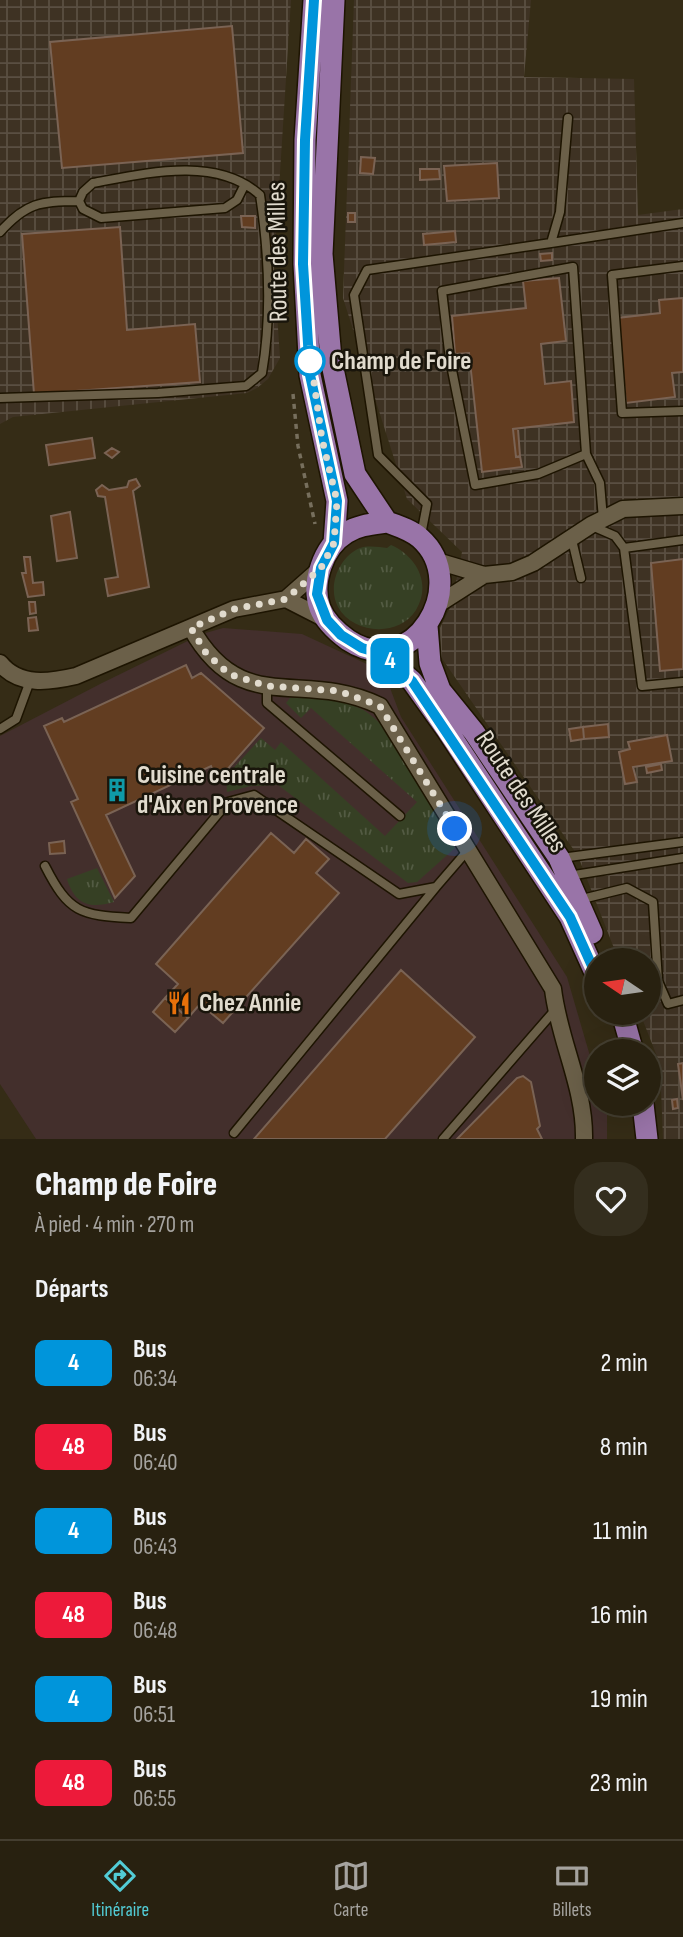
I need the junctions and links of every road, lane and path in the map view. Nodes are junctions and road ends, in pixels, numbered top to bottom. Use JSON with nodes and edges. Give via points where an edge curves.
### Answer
{"nodes":[{"id":1,"x":314,"y":0,"type":"edge"},
{"id":2,"x":334,"y":0,"type":"edge"},
{"id":3,"x":568,"y":118,"type":"dead end"},
{"id":4,"x":244,"y":187,"type":"junction"},
{"id":5,"x":79,"y":201,"type":"junction"},
{"id":6,"x":683,"y":223,"type":"edge"},
{"id":7,"x":0,"y":232,"type":"edge"},
{"id":8,"x":551,"y":243,"type":"junction"},
{"id":9,"x":683,"y":266,"type":"edge"},
{"id":10,"x":0,"y":398,"type":"edge"},
{"id":11,"x":683,"y":411,"type":"edge"},
{"id":12,"x":586,"y":454,"type":"junction"},
{"id":13,"x":683,"y":506,"type":"edge"},
{"id":14,"x":387,"y":522,"type":"junction"},
{"id":15,"x":597,"y":522,"type":"junction"},
{"id":16,"x":419,"y":537,"type":"junction"},
{"id":17,"x":572,"y":540,"type":"junction"},
{"id":18,"x":683,"y":540,"type":"edge"},
{"id":19,"x":334,"y":543,"type":"junction"},
{"id":20,"x":624,"y":548,"type":"junction"},
{"id":21,"x":437,"y":561,"type":"junction"},
{"id":22,"x":321,"y":568,"type":"junction"},
{"id":23,"x":484,"y":575,"type":"junction"},
{"id":24,"x":581,"y":578,"type":"dead end"},
{"id":25,"x":286,"y":599,"type":"junction"},
{"id":26,"x":437,"y":605,"type":"junction"},
{"id":27,"x":327,"y":620,"type":"junction"},
{"id":28,"x":191,"y":628,"type":"junction"},
{"id":29,"x":423,"y":630,"type":"junction"},
{"id":30,"x":379,"y":653,"type":"junction"},
{"id":31,"x":0,"y":663,"type":"edge"},
{"id":32,"x":30,"y":681,"type":"junction"},
{"id":33,"x":683,"y":682,"type":"edge"},
{"id":34,"x":267,"y":686,"type":"junction"},
{"id":35,"x":0,"y":729,"type":"edge"},
{"id":36,"x":400,"y":816,"type":"dead end"},
{"id":37,"x":683,"y":842,"type":"edge"},
{"id":38,"x":468,"y":850,"type":"junction"},
{"id":39,"x":683,"y":858,"type":"edge"},
{"id":40,"x":46,"y":866,"type":"dead end"},
{"id":41,"x":562,"y":867,"type":"junction"},
{"id":42,"x":436,"y":887,"type":"junction"},
{"id":43,"x":578,"y":900,"type":"junction"},
{"id":44,"x":584,"y":948,"type":"edge"},
{"id":45,"x":598,"y":948,"type":"edge"},
{"id":46,"x":683,"y":1000,"type":"edge"},
{"id":47,"x":555,"y":1010,"type":"junction"},
{"id":48,"x":630,"y":1116,"type":"edge"},
{"id":49,"x":645,"y":1116,"type":"edge"},
{"id":50,"x":234,"y":1133,"type":"dead end"},
{"id":51,"x":443,"y":1139,"type":"edge"},
{"id":52,"x":584,"y":1139,"type":"edge"},
{"id":53,"x":633,"y":1139,"type":"edge"},
{"id":54,"x":648,"y":1139,"type":"edge"}],
"edges":[{"from":1,"to":19,"type":"main road","name":"Route des Milles","via":[[303,264],[310,375],[337,501]]},
{"from":2,"to":14,"type":"main road","name":"Route des Milles","via":[[322,254],[331,359],[355,474]]},
{"from":3,"to":8,"type":"lane","via":[[560,212]]},
{"from":4,"to":5,"type":"lane","via":[[232,176],[198,170],[93,183]]},
{"from":4,"to":5,"type":"lane","via":[[237,200],[225,208],[101,218],[83,209]]},
{"from":4,"to":10,"type":"lane","via":[[260,195],[266,232],[269,335],[262,373],[246,386]]},
{"from":5,"to":7,"type":"lane","via":[[42,203],[18,212]]},
{"from":6,"to":8,"type":"lane"},
{"from":8,"to":16,"type":"lane","via":[[367,270],[354,295],[378,455],[428,504]]},
{"from":9,"to":11,"type":"lane","via":[[612,275],[622,413]]},
{"from":12,"to":12,"type":"lane","via":[[573,267],[442,291],[450,360],[475,485],[538,474]]},
{"from":12,"to":15,"type":"lane","via":[[600,483]]},
{"from":13,"to":15,"type":"street","via":[[623,509]]},
{"from":14,"to":16,"type":"main road"},
{"from":14,"to":19,"type":"main road","via":[[359,527]]},
{"from":15,"to":17,"type":"street"},
{"from":15,"to":20,"type":"lane"},
{"from":16,"to":21,"type":"main road"},
{"from":17,"to":23,"type":"street","via":[[512,572]]},
{"from":17,"to":24,"type":"lane"},
{"from":18,"to":20,"type":"lane"},
{"from":19,"to":22,"type":"main road"},
{"from":20,"to":33,"type":"lane","via":[[642,686]]},
{"from":21,"to":23,"type":"street"},
{"from":21,"to":26,"type":"main road"},
{"from":22,"to":25,"type":"street"},
{"from":22,"to":27,"type":"main road","via":[[317,594]]},
{"from":23,"to":26,"type":"street"},
{"from":25,"to":27,"type":"street"},
{"from":25,"to":28,"type":"street","via":[[234,609]]},
{"from":26,"to":29,"type":"main road"},
{"from":27,"to":30,"type":"main road","via":[[350,641]]},
{"from":28,"to":32,"type":"street","via":[[76,676]]},
{"from":28,"to":34,"type":"street","via":[[206,653],[229,674]]},
{"from":29,"to":30,"type":"main road","via":[[400,647]]},
{"from":29,"to":41,"type":"main road","name":"Route des Milles","via":[[440,690],[474,732]]},
{"from":30,"to":44,"type":"main road","name":"Route des Milles","via":[[412,681],[447,730],[570,917]]},
{"from":31,"to":32,"type":"street","via":[[8,673]]},
{"from":32,"to":35,"type":"lane","via":[[16,719]]},
{"from":34,"to":36,"type":"lane","via":[[267,703]]},
{"from":34,"to":38,"type":"street","via":[[339,691],[380,706]]},
{"from":37,"to":41,"type":"lane"},
{"from":38,"to":42,"type":"lane"},
{"from":38,"to":47,"type":"street","via":[[553,989]]},
{"from":39,"to":41,"type":"lane"},
{"from":40,"to":42,"type":"lane","via":[[61,897],[90,916],[131,918],[228,802],[254,795],[399,894]]},
{"from":41,"to":43,"type":"main road","name":"Route des Milles"},
{"from":42,"to":50,"type":"lane"},
{"from":43,"to":45,"type":"main road","name":"Route des Milles"},
{"from":43,"to":46,"type":"lane","via":[[627,888],[653,902],[658,981],[668,1004]]},
{"from":47,"to":51,"type":"lane"},
{"from":47,"to":52,"type":"street","via":[[585,1109]]},
{"from":48,"to":53,"type":"main road"},
{"from":49,"to":54,"type":"main road"}]}
